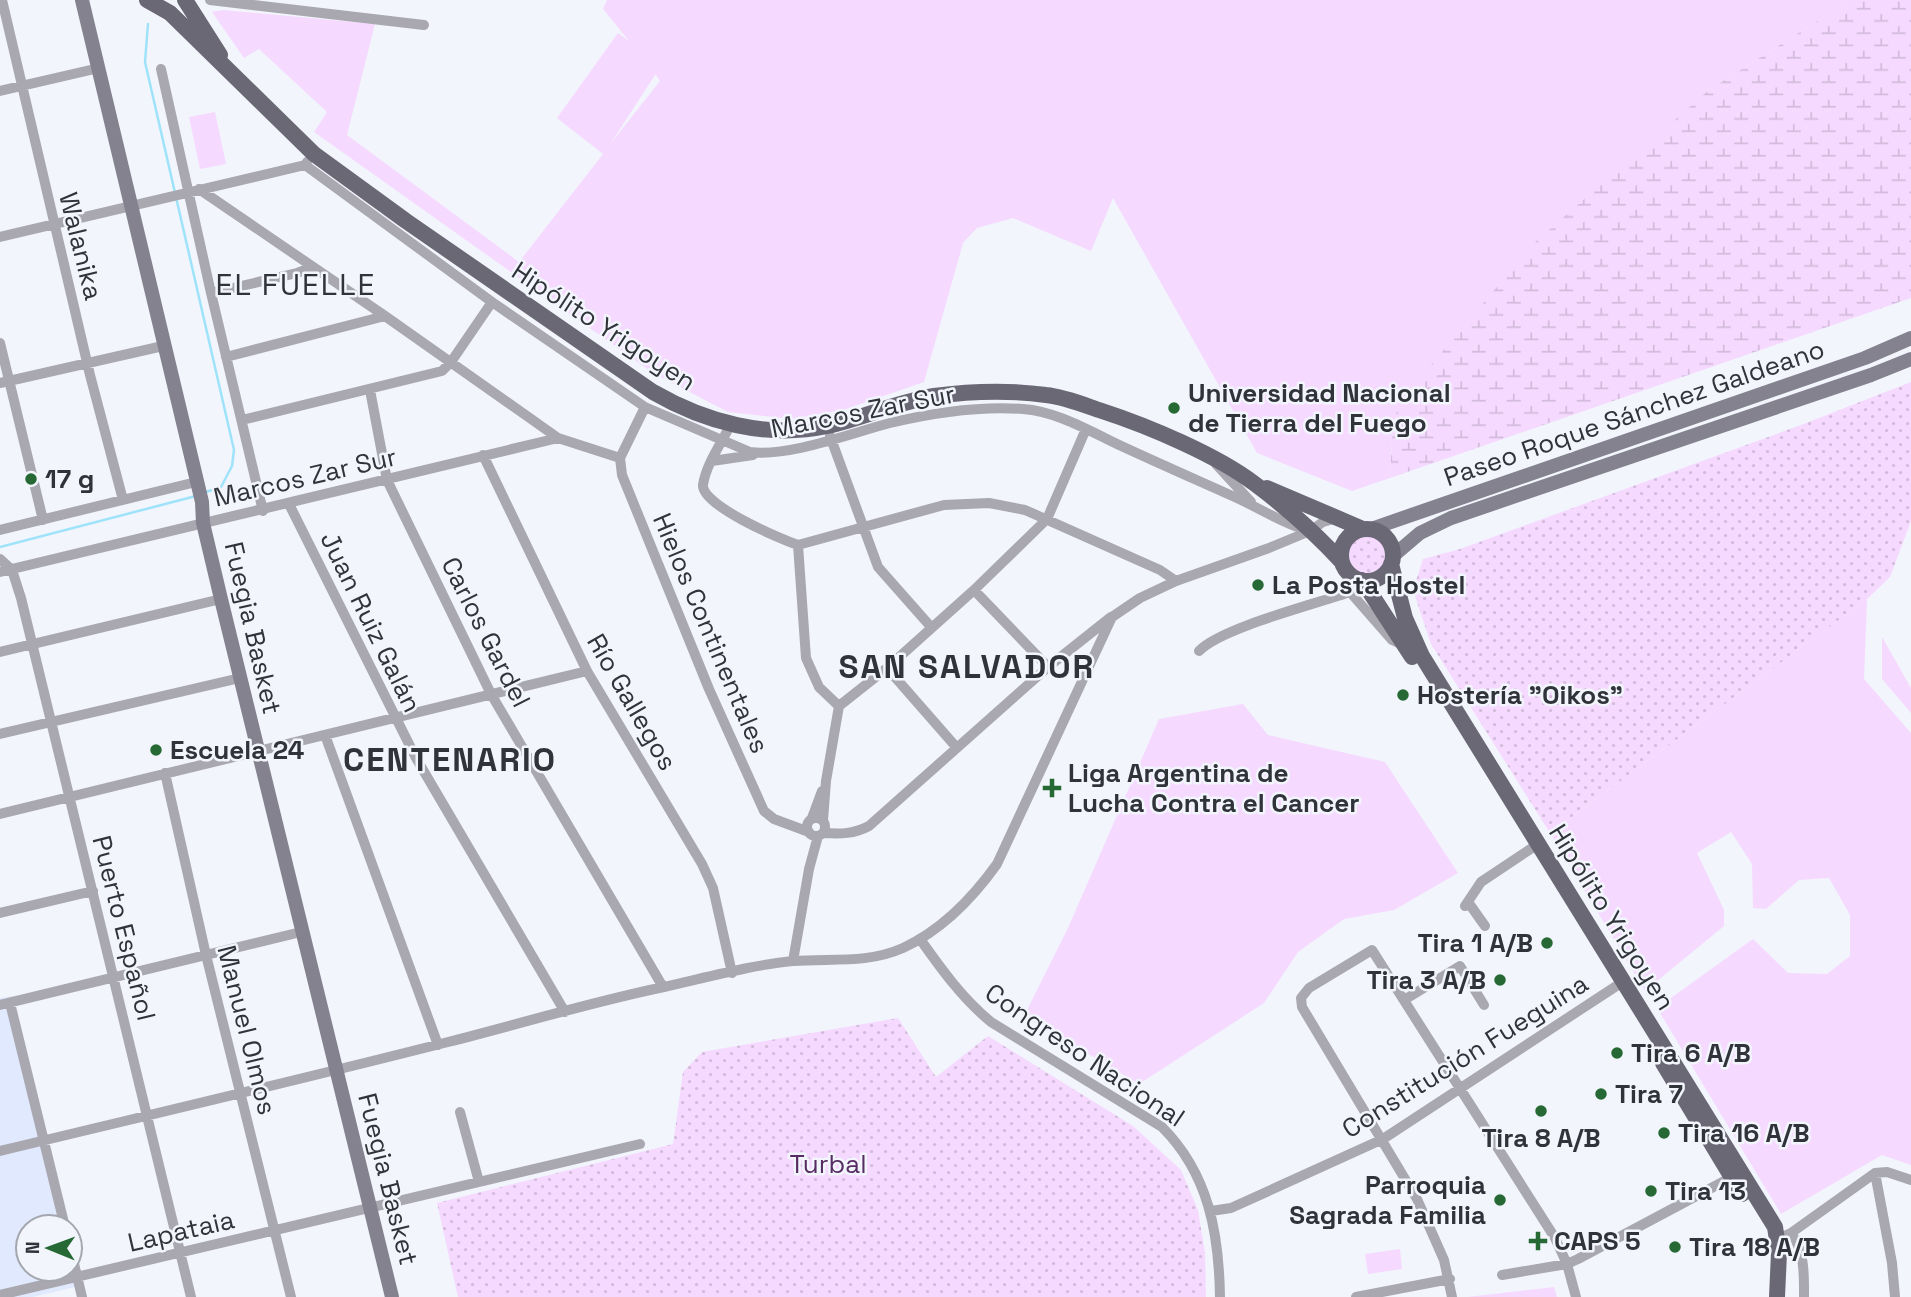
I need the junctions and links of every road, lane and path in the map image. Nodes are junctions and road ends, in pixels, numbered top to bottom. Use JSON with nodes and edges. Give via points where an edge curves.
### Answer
{"nodes":[{"id":1,"x":2,"y":0,"type":"edge"},
{"id":2,"x":147,"y":0,"type":"edge"},
{"id":3,"x":185,"y":0,"type":"edge"},
{"id":4,"x":217,"y":0,"type":"edge"},
{"id":5,"x":239,"y":1,"type":"edge"},
{"id":6,"x":84,"y":3,"type":"edge"},
{"id":7,"x":424,"y":25,"type":"dead end"},
{"id":8,"x":99,"y":68,"type":"junction"},
{"id":9,"x":229,"y":68,"type":"junction"},
{"id":10,"x":161,"y":69,"type":"dead end"},
{"id":11,"x":21,"y":86,"type":"junction"},
{"id":12,"x":0,"y":91,"type":"edge"},
{"id":13,"x":309,"y":159,"type":"junction"},
{"id":14,"x":200,"y":189,"type":"junction"},
{"id":15,"x":184,"y":193,"type":"junction"},
{"id":16,"x":130,"y":206,"type":"junction"},
{"id":17,"x":54,"y":223,"type":"junction"},
{"id":18,"x":0,"y":237,"type":"edge"},
{"id":19,"x":313,"y":267,"type":"junction"},
{"id":20,"x":211,"y":293,"type":"junction"},
{"id":21,"x":492,"y":302,"type":"junction"},
{"id":22,"x":385,"y":316,"type":"junction"},
{"id":23,"x":1911,"y":338,"type":"edge"},
{"id":24,"x":0,"y":343,"type":"edge"},
{"id":25,"x":163,"y":346,"type":"junction"},
{"id":26,"x":226,"y":357,"type":"junction"},
{"id":27,"x":1911,"y":359,"type":"edge"},
{"id":28,"x":451,"y":362,"type":"junction"},
{"id":29,"x":88,"y":363,"type":"junction"},
{"id":30,"x":5,"y":382,"type":"edge"},
{"id":31,"x":370,"y":390,"type":"junction"},
{"id":32,"x":645,"y":407,"type":"junction"},
{"id":33,"x":242,"y":420,"type":"junction"},
{"id":34,"x":731,"y":425,"type":"junction"},
{"id":35,"x":1086,"y":429,"type":"junction"},
{"id":36,"x":829,"y":433,"type":"junction"},
{"id":37,"x":558,"y":438,"type":"junction"},
{"id":38,"x":1635,"y":439,"type":"junction"},
{"id":39,"x":723,"y":441,"type":"junction"},
{"id":40,"x":760,"y":453,"type":"junction"},
{"id":41,"x":1640,"y":454,"type":"junction"},
{"id":42,"x":483,"y":455,"type":"junction"},
{"id":43,"x":1209,"y":456,"type":"junction"},
{"id":44,"x":620,"y":458,"type":"junction"},
{"id":45,"x":712,"y":461,"type":"junction"},
{"id":46,"x":387,"y":480,"type":"junction"},
{"id":47,"x":196,"y":482,"type":"junction"},
{"id":48,"x":1255,"y":484,"type":"junction"},
{"id":49,"x":123,"y":500,"type":"junction"},
{"id":50,"x":289,"y":504,"type":"junction"},
{"id":51,"x":1255,"y":506,"type":"junction"},
{"id":52,"x":263,"y":510,"type":"junction"},
{"id":53,"x":1341,"y":517,"type":"junction"},
{"id":54,"x":1047,"y":519,"type":"junction"},
{"id":55,"x":43,"y":520,"type":"junction"},
{"id":56,"x":203,"y":523,"type":"junction"},
{"id":57,"x":1282,"y":523,"type":"junction"},
{"id":58,"x":863,"y":527,"type":"junction"},
{"id":59,"x":1367,"y":529,"type":"junction"},
{"id":60,"x":0,"y":530,"type":"edge"},
{"id":61,"x":1310,"y":531,"type":"junction"},
{"id":62,"x":1279,"y":544,"type":"junction"},
{"id":63,"x":798,"y":545,"type":"junction"},
{"id":64,"x":1,"y":560,"type":"edge"},
{"id":65,"x":1392,"y":560,"type":"junction"},
{"id":66,"x":1342,"y":562,"type":"junction"},
{"id":67,"x":12,"y":570,"type":"junction"},
{"id":68,"x":0,"y":572,"type":"edge"},
{"id":69,"x":1176,"y":581,"type":"junction"},
{"id":70,"x":1356,"y":583,"type":"junction"},
{"id":71,"x":974,"y":590,"type":"junction"},
{"id":72,"x":221,"y":599,"type":"junction"},
{"id":73,"x":1112,"y":617,"type":"junction"},
{"id":74,"x":931,"y":627,"type":"junction"},
{"id":75,"x":32,"y":644,"type":"junction"},
{"id":76,"x":1199,"y":651,"type":"dead end"},
{"id":77,"x":0,"y":652,"type":"edge"},
{"id":78,"x":1048,"y":667,"type":"junction"},
{"id":79,"x":887,"y":668,"type":"junction"},
{"id":80,"x":587,"y":671,"type":"junction"},
{"id":81,"x":240,"y":678,"type":"junction"},
{"id":82,"x":491,"y":694,"type":"junction"},
{"id":83,"x":839,"y":706,"type":"junction"},
{"id":84,"x":394,"y":718,"type":"junction"},
{"id":85,"x":51,"y":722,"type":"junction"},
{"id":86,"x":0,"y":734,"type":"edge"},
{"id":87,"x":325,"y":735,"type":"junction"},
{"id":88,"x":957,"y":748,"type":"junction"},
{"id":89,"x":257,"y":750,"type":"junction"},
{"id":90,"x":165,"y":773,"type":"junction"},
{"id":91,"x":71,"y":796,"type":"junction"},
{"id":92,"x":0,"y":814,"type":"edge"},
{"id":93,"x":774,"y":819,"type":"junction"},
{"id":94,"x":815,"y":819,"type":"junction"},
{"id":95,"x":815,"y":834,"type":"junction"},
{"id":96,"x":1534,"y":847,"type":"junction"},
{"id":97,"x":93,"y":891,"type":"junction"},
{"id":98,"x":0,"y":913,"type":"edge"},
{"id":99,"x":1485,"y":926,"type":"dead end"},
{"id":100,"x":301,"y":932,"type":"junction"},
{"id":101,"x":920,"y":939,"type":"junction"},
{"id":102,"x":206,"y":955,"type":"junction"},
{"id":103,"x":793,"y":961,"type":"junction"},
{"id":104,"x":732,"y":973,"type":"junction"},
{"id":105,"x":115,"y":978,"type":"junction"},
{"id":106,"x":1620,"y":983,"type":"junction"},
{"id":107,"x":663,"y":987,"type":"junction"},
{"id":108,"x":1404,"y":1000,"type":"junction"},
{"id":109,"x":5,"y":1004,"type":"edge"},
{"id":110,"x":1484,"y":1005,"type":"dead end"},
{"id":111,"x":565,"y":1012,"type":"junction"},
{"id":112,"x":438,"y":1045,"type":"junction"},
{"id":113,"x":335,"y":1071,"type":"junction"},
{"id":114,"x":1461,"y":1090,"type":"junction"},
{"id":115,"x":242,"y":1093,"type":"junction"},
{"id":116,"x":460,"y":1112,"type":"dead end"},
{"id":117,"x":147,"y":1115,"type":"junction"},
{"id":118,"x":1383,"y":1139,"type":"junction"},
{"id":119,"x":44,"y":1140,"type":"junction"},
{"id":120,"x":640,"y":1144,"type":"dead end"},
{"id":121,"x":0,"y":1151,"type":"edge"},
{"id":122,"x":1875,"y":1173,"type":"junction"},
{"id":123,"x":1732,"y":1177,"type":"junction"},
{"id":124,"x":1911,"y":1180,"type":"edge"},
{"id":125,"x":479,"y":1182,"type":"junction"},
{"id":126,"x":371,"y":1208,"type":"junction"},
{"id":127,"x":1211,"y":1211,"type":"junction"},
{"id":128,"x":62,"y":1213,"type":"edge"},
{"id":129,"x":275,"y":1231,"type":"junction"},
{"id":130,"x":1785,"y":1236,"type":"junction"},
{"id":131,"x":180,"y":1252,"type":"junction"},
{"id":132,"x":1567,"y":1264,"type":"junction"},
{"id":133,"x":84,"y":1274,"type":"edge"},
{"id":134,"x":1502,"y":1275,"type":"dead end"},
{"id":135,"x":1450,"y":1279,"type":"junction"},
{"id":136,"x":49,"y":1283,"type":"edge"},
{"id":137,"x":0,"y":1295,"type":"edge"},
{"id":138,"x":191,"y":1297,"type":"edge"},
{"id":139,"x":291,"y":1297,"type":"edge"},
{"id":140,"x":392,"y":1297,"type":"edge"},
{"id":141,"x":1220,"y":1297,"type":"edge"},
{"id":142,"x":1356,"y":1297,"type":"edge"},
{"id":143,"x":1452,"y":1297,"type":"edge"},
{"id":144,"x":1576,"y":1297,"type":"edge"},
{"id":145,"x":1769,"y":1297,"type":"edge"},
{"id":146,"x":1777,"y":1297,"type":"edge"},
{"id":147,"x":1804,"y":1297,"type":"edge"},
{"id":148,"x":1895,"y":1297,"type":"edge"}],
"edges":[{"from":1,"to":11,"type":"street","name":"Walanika"},
{"from":2,"to":9,"type":"main road","via":[[170,13]]},
{"from":3,"to":9,"type":"main road"},
{"from":4,"to":5,"type":"street"},
{"from":5,"to":7,"type":"street"},
{"from":6,"to":8,"type":"main road","name":"Fuegia Basket"},
{"from":8,"to":11,"type":"street"},
{"from":8,"to":16,"type":"main road","name":"Fuegia Basket"},
{"from":9,"to":13,"type":"main road","name":"Hipólito Yrigoyen"},
{"from":10,"to":15,"type":"street"},
{"from":11,"to":12,"type":"street"},
{"from":11,"to":17,"type":"street","name":"Walanika"},
{"from":13,"to":14,"type":"street"},
{"from":13,"to":21,"type":"street","name":"Marcos Zar Sur"},
{"from":13,"to":34,"type":"main road","name":"Hipólito Yrigoyen","via":[[653,392],[692,413]]},
{"from":14,"to":15,"type":"street"},
{"from":14,"to":19,"type":"street"},
{"from":15,"to":16,"type":"street"},
{"from":15,"to":20,"type":"street"},
{"from":16,"to":17,"type":"street"},
{"from":16,"to":25,"type":"main road","name":"Fuegia Basket"},
{"from":17,"to":18,"type":"street"},
{"from":17,"to":29,"type":"street","name":"Walanika"},
{"from":19,"to":20,"type":"street"},
{"from":19,"to":22,"type":"street"},
{"from":20,"to":26,"type":"street"},
{"from":21,"to":28,"type":"street"},
{"from":21,"to":32,"type":"street","name":"Marcos Zar Sur"},
{"from":22,"to":26,"type":"street"},
{"from":22,"to":28,"type":"street"},
{"from":23,"to":38,"type":"main road","name":"Paseo Roque Sánchez Galdeano","via":[[1865,359]]},
{"from":24,"to":30,"type":"street"},
{"from":25,"to":29,"type":"street"},
{"from":25,"to":47,"type":"main road","name":"Fuegia Basket"},
{"from":26,"to":33,"type":"street"},
{"from":27,"to":41,"type":"main road","name":"Paseo Roque Sánchez Galdeano"},
{"from":28,"to":31,"type":"street","via":[[435,374]]},
{"from":28,"to":37,"type":"street"},
{"from":29,"to":30,"type":"street"},
{"from":29,"to":49,"type":"street","name":"Walanika"},
{"from":30,"to":55,"type":"street"},
{"from":31,"to":33,"type":"street"},
{"from":31,"to":46,"type":"street","name":"Carlos Gardel"},
{"from":32,"to":39,"type":"street","name":"Marcos Zar Sur"},
{"from":32,"to":44,"type":"street"},
{"from":33,"to":52,"type":"street"},
{"from":34,"to":36,"type":"main road","name":"Hipólito Yrigoyen"},
{"from":34,"to":39,"type":"street"},
{"from":35,"to":36,"type":"street","name":"Marcos Zar Sur","via":[[1037,411],[970,411]]},
{"from":35,"to":51,"type":"street","name":"Marcos Zar Sur"},
{"from":35,"to":54,"type":"street"},
{"from":36,"to":40,"type":"street","name":"Marcos Zar Sur"},
{"from":36,"to":43,"type":"main road","name":"Hipólito Yrigoyen","via":[[932,397],[1038,394],[1116,415]]},
{"from":36,"to":58,"type":"street"},
{"from":37,"to":42,"type":"street","name":"Marcos Zar Sur"},
{"from":37,"to":44,"type":"street"},
{"from":38,"to":41,"type":"main road"},
{"from":38,"to":59,"type":"main road","name":"Paseo Roque Sánchez Galdeano"},
{"from":39,"to":40,"type":"street","name":"Marcos Zar Sur"},
{"from":39,"to":45,"type":"street"},
{"from":40,"to":45,"type":"street"},
{"from":41,"to":65,"type":"main road","name":"Paseo Roque Sánchez Galdeano","via":[[1451,518],[1420,533]]},
{"from":42,"to":46,"type":"street","name":"Marcos Zar Sur"},
{"from":42,"to":80,"type":"street","name":"Río Gallegos"},
{"from":43,"to":48,"type":"main road","name":"Hipólito Yrigoyen"},
{"from":43,"to":51,"type":"street"},
{"from":44,"to":93,"type":"street","name":"Hielos Continentales","via":[[622,475],[709,689],[764,811]]},
{"from":45,"to":63,"type":"street","via":[[703,486],[708,498],[775,538]]},
{"from":46,"to":50,"type":"street","name":"Marcos Zar Sur"},
{"from":46,"to":82,"type":"street","name":"Carlos Gardel"},
{"from":47,"to":49,"type":"street"},
{"from":47,"to":56,"type":"main road","name":"Fuegia Basket"},
{"from":48,"to":53,"type":"main road","name":"Hipólito Yrigoyen"},
{"from":48,"to":61,"type":"main road","name":"Hipólito Yrigoyen"},
{"from":49,"to":55,"type":"street"},
{"from":50,"to":52,"type":"street","name":"Marcos Zar Sur"},
{"from":50,"to":84,"type":"street","name":"Juan Ruiz Galán"},
{"from":51,"to":57,"type":"street","name":"Marcos Zar Sur"},
{"from":52,"to":56,"type":"street","name":"Marcos Zar Sur"},
{"from":53,"to":59,"type":"main road","name":"Hipólito Yrigoyen"},
{"from":53,"to":61,"type":"street"},
{"from":54,"to":58,"type":"street","via":[[1012,506],[967,502]]},
{"from":54,"to":69,"type":"street"},
{"from":54,"to":71,"type":"street"},
{"from":55,"to":60,"type":"street"},
{"from":56,"to":67,"type":"street","name":"Marcos Zar Sur"},
{"from":56,"to":72,"type":"main road","name":"Fuegia Basket"},
{"from":57,"to":61,"type":"street","name":"Marcos Zar Sur"},
{"from":57,"to":62,"type":"street"},
{"from":58,"to":63,"type":"street"},
{"from":58,"to":74,"type":"street","via":[[878,567]]},
{"from":59,"to":65,"type":"main road","via":[[1390,541]]},
{"from":59,"to":66,"type":"main road","via":[[1354,532],[1343,545]]},
{"from":61,"to":62,"type":"street"},
{"from":61,"to":66,"type":"main road","name":"Hipólito Yrigoyen"},
{"from":62,"to":69,"type":"street"},
{"from":63,"to":83,"type":"street","via":[[806,658],[819,687]]},
{"from":64,"to":67,"type":"street"},
{"from":65,"to":70,"type":"main road","via":[[1376,579]]},
{"from":65,"to":96,"type":"main road","name":"Hipólito Yrigoyen","via":[[1398,597],[1417,646]]},
{"from":66,"to":70,"type":"main road"},
{"from":67,"to":68,"type":"street","name":"Marcos Zar Sur"},
{"from":67,"to":75,"type":"street","name":"Puerto Español"},
{"from":69,"to":73,"type":"street"},
{"from":70,"to":76,"type":"street","via":[[1208,642]]},
{"from":70,"to":96,"type":"main road","name":"Hipólito Yrigoyen","via":[[1405,645]]},
{"from":71,"to":74,"type":"street"},
{"from":71,"to":78,"type":"street"},
{"from":72,"to":75,"type":"street"},
{"from":72,"to":81,"type":"main road","name":"Fuegia Basket"},
{"from":73,"to":78,"type":"street"},
{"from":73,"to":101,"type":"street","via":[[996,864],[958,911]]},
{"from":74,"to":79,"type":"street"},
{"from":75,"to":77,"type":"street"},
{"from":75,"to":85,"type":"street","name":"Puerto Español"},
{"from":78,"to":88,"type":"street"},
{"from":79,"to":83,"type":"street"},
{"from":79,"to":88,"type":"street"},
{"from":80,"to":82,"type":"street"},
{"from":80,"to":104,"type":"street","name":"Río Gallegos","via":[[702,864],[713,888]]},
{"from":81,"to":85,"type":"street"},
{"from":81,"to":89,"type":"main road","name":"Fuegia Basket"},
{"from":82,"to":84,"type":"street"},
{"from":82,"to":107,"type":"street","name":"Carlos Gardel"},
{"from":83,"to":94,"type":"street"},
{"from":84,"to":87,"type":"street"},
{"from":84,"to":111,"type":"street","name":"Juan Ruiz Galán"},
{"from":85,"to":86,"type":"street"},
{"from":85,"to":91,"type":"street","name":"Puerto Español"},
{"from":87,"to":89,"type":"street"},
{"from":87,"to":112,"type":"street"},
{"from":88,"to":95,"type":"street","via":[[869,826],[845,834]]},
{"from":89,"to":90,"type":"street"},
{"from":89,"to":100,"type":"main road","name":"Fuegia Basket"},
{"from":90,"to":91,"type":"street"},
{"from":90,"to":102,"type":"street","name":"Manuel Olmos"},
{"from":91,"to":92,"type":"street"},
{"from":91,"to":97,"type":"street","name":"Puerto Español"},
{"from":93,"to":94,"type":"street"},
{"from":93,"to":95,"type":"street"},
{"from":94,"to":95,"type":"street","via":[[807,824]]},
{"from":94,"to":95,"type":"street","via":[[826,828]]},
{"from":95,"to":103,"type":"street"},
{"from":96,"to":99,"type":"street","via":[[1481,882],[1466,904]]},
{"from":96,"to":106,"type":"main road","name":"Hipólito Yrigoyen"},
{"from":97,"to":98,"type":"street"},
{"from":97,"to":105,"type":"street","name":"Puerto Español"},
{"from":100,"to":102,"type":"street"},
{"from":100,"to":113,"type":"main road","name":"Fuegia Basket"},
{"from":101,"to":103,"type":"street","via":[[878,957]]},
{"from":101,"to":127,"type":"street","name":"Congreso Nacional","via":[[953,985],[991,1023],[1163,1127],[1187,1157]]},
{"from":102,"to":105,"type":"street"},
{"from":102,"to":115,"type":"street","name":"Manuel Olmos"},
{"from":103,"to":104,"type":"street"},
{"from":104,"to":107,"type":"street"},
{"from":105,"to":109,"type":"street"},
{"from":105,"to":117,"type":"street","name":"Puerto Español"},
{"from":106,"to":114,"type":"street","name":"Constitución Fueguina"},
{"from":106,"to":123,"type":"main road","name":"Hipólito Yrigoyen"},
{"from":106,"to":130,"type":"main road","name":"Hipólito Yrigoyen"},
{"from":107,"to":111,"type":"street"},
{"from":108,"to":110,"type":"street","via":[[1460,966]]},
{"from":108,"to":114,"type":"street"},
{"from":108,"to":118,"type":"street","via":[[1372,950],[1309,988],[1301,998],[1302,1007]]},
{"from":109,"to":119,"type":"street"},
{"from":111,"to":112,"type":"street"},
{"from":112,"to":113,"type":"street"},
{"from":113,"to":115,"type":"street"},
{"from":113,"to":126,"type":"main road","name":"Fuegia Basket"},
{"from":114,"to":118,"type":"street","name":"Constitución Fueguina"},
{"from":114,"to":132,"type":"street"},
{"from":115,"to":117,"type":"street"},
{"from":115,"to":129,"type":"street","name":"Manuel Olmos"},
{"from":116,"to":125,"type":"street"},
{"from":117,"to":119,"type":"street"},
{"from":117,"to":131,"type":"street","name":"Puerto Español"},
{"from":118,"to":127,"type":"street","name":"Constitución Fueguina","via":[[1231,1208]]},
{"from":118,"to":135,"type":"street","via":[[1417,1199]]},
{"from":119,"to":121,"type":"street"},
{"from":119,"to":128,"type":"street"},
{"from":120,"to":125,"type":"street","name":"Lapataia"},
{"from":122,"to":124,"type":"street"},
{"from":122,"to":130,"type":"street"},
{"from":122,"to":148,"type":"street"},
{"from":123,"to":132,"type":"street"},
{"from":123,"to":145,"type":"main road","name":"Hipólito Yrigoyen","via":[[1769,1242]]},
{"from":125,"to":126,"type":"street","name":"Lapataia"},
{"from":126,"to":129,"type":"street","name":"Lapataia"},
{"from":126,"to":140,"type":"main road","name":"Fuegia Basket"},
{"from":127,"to":141,"type":"street","name":"Congreso Nacional"},
{"from":129,"to":131,"type":"street","name":"Lapataia"},
{"from":129,"to":139,"type":"street","name":"Manuel Olmos"},
{"from":130,"to":146,"type":"main road","name":"Hipólito Yrigoyen"},
{"from":130,"to":147,"type":"street","via":[[1799,1244]]},
{"from":131,"to":133,"type":"street","name":"Lapataia"},
{"from":131,"to":138,"type":"street","name":"Puerto Español"},
{"from":132,"to":134,"type":"street"},
{"from":132,"to":144,"type":"street"},
{"from":135,"to":142,"type":"street"},
{"from":135,"to":143,"type":"street"},
{"from":136,"to":137,"type":"street","name":"Lapataia"}]}
